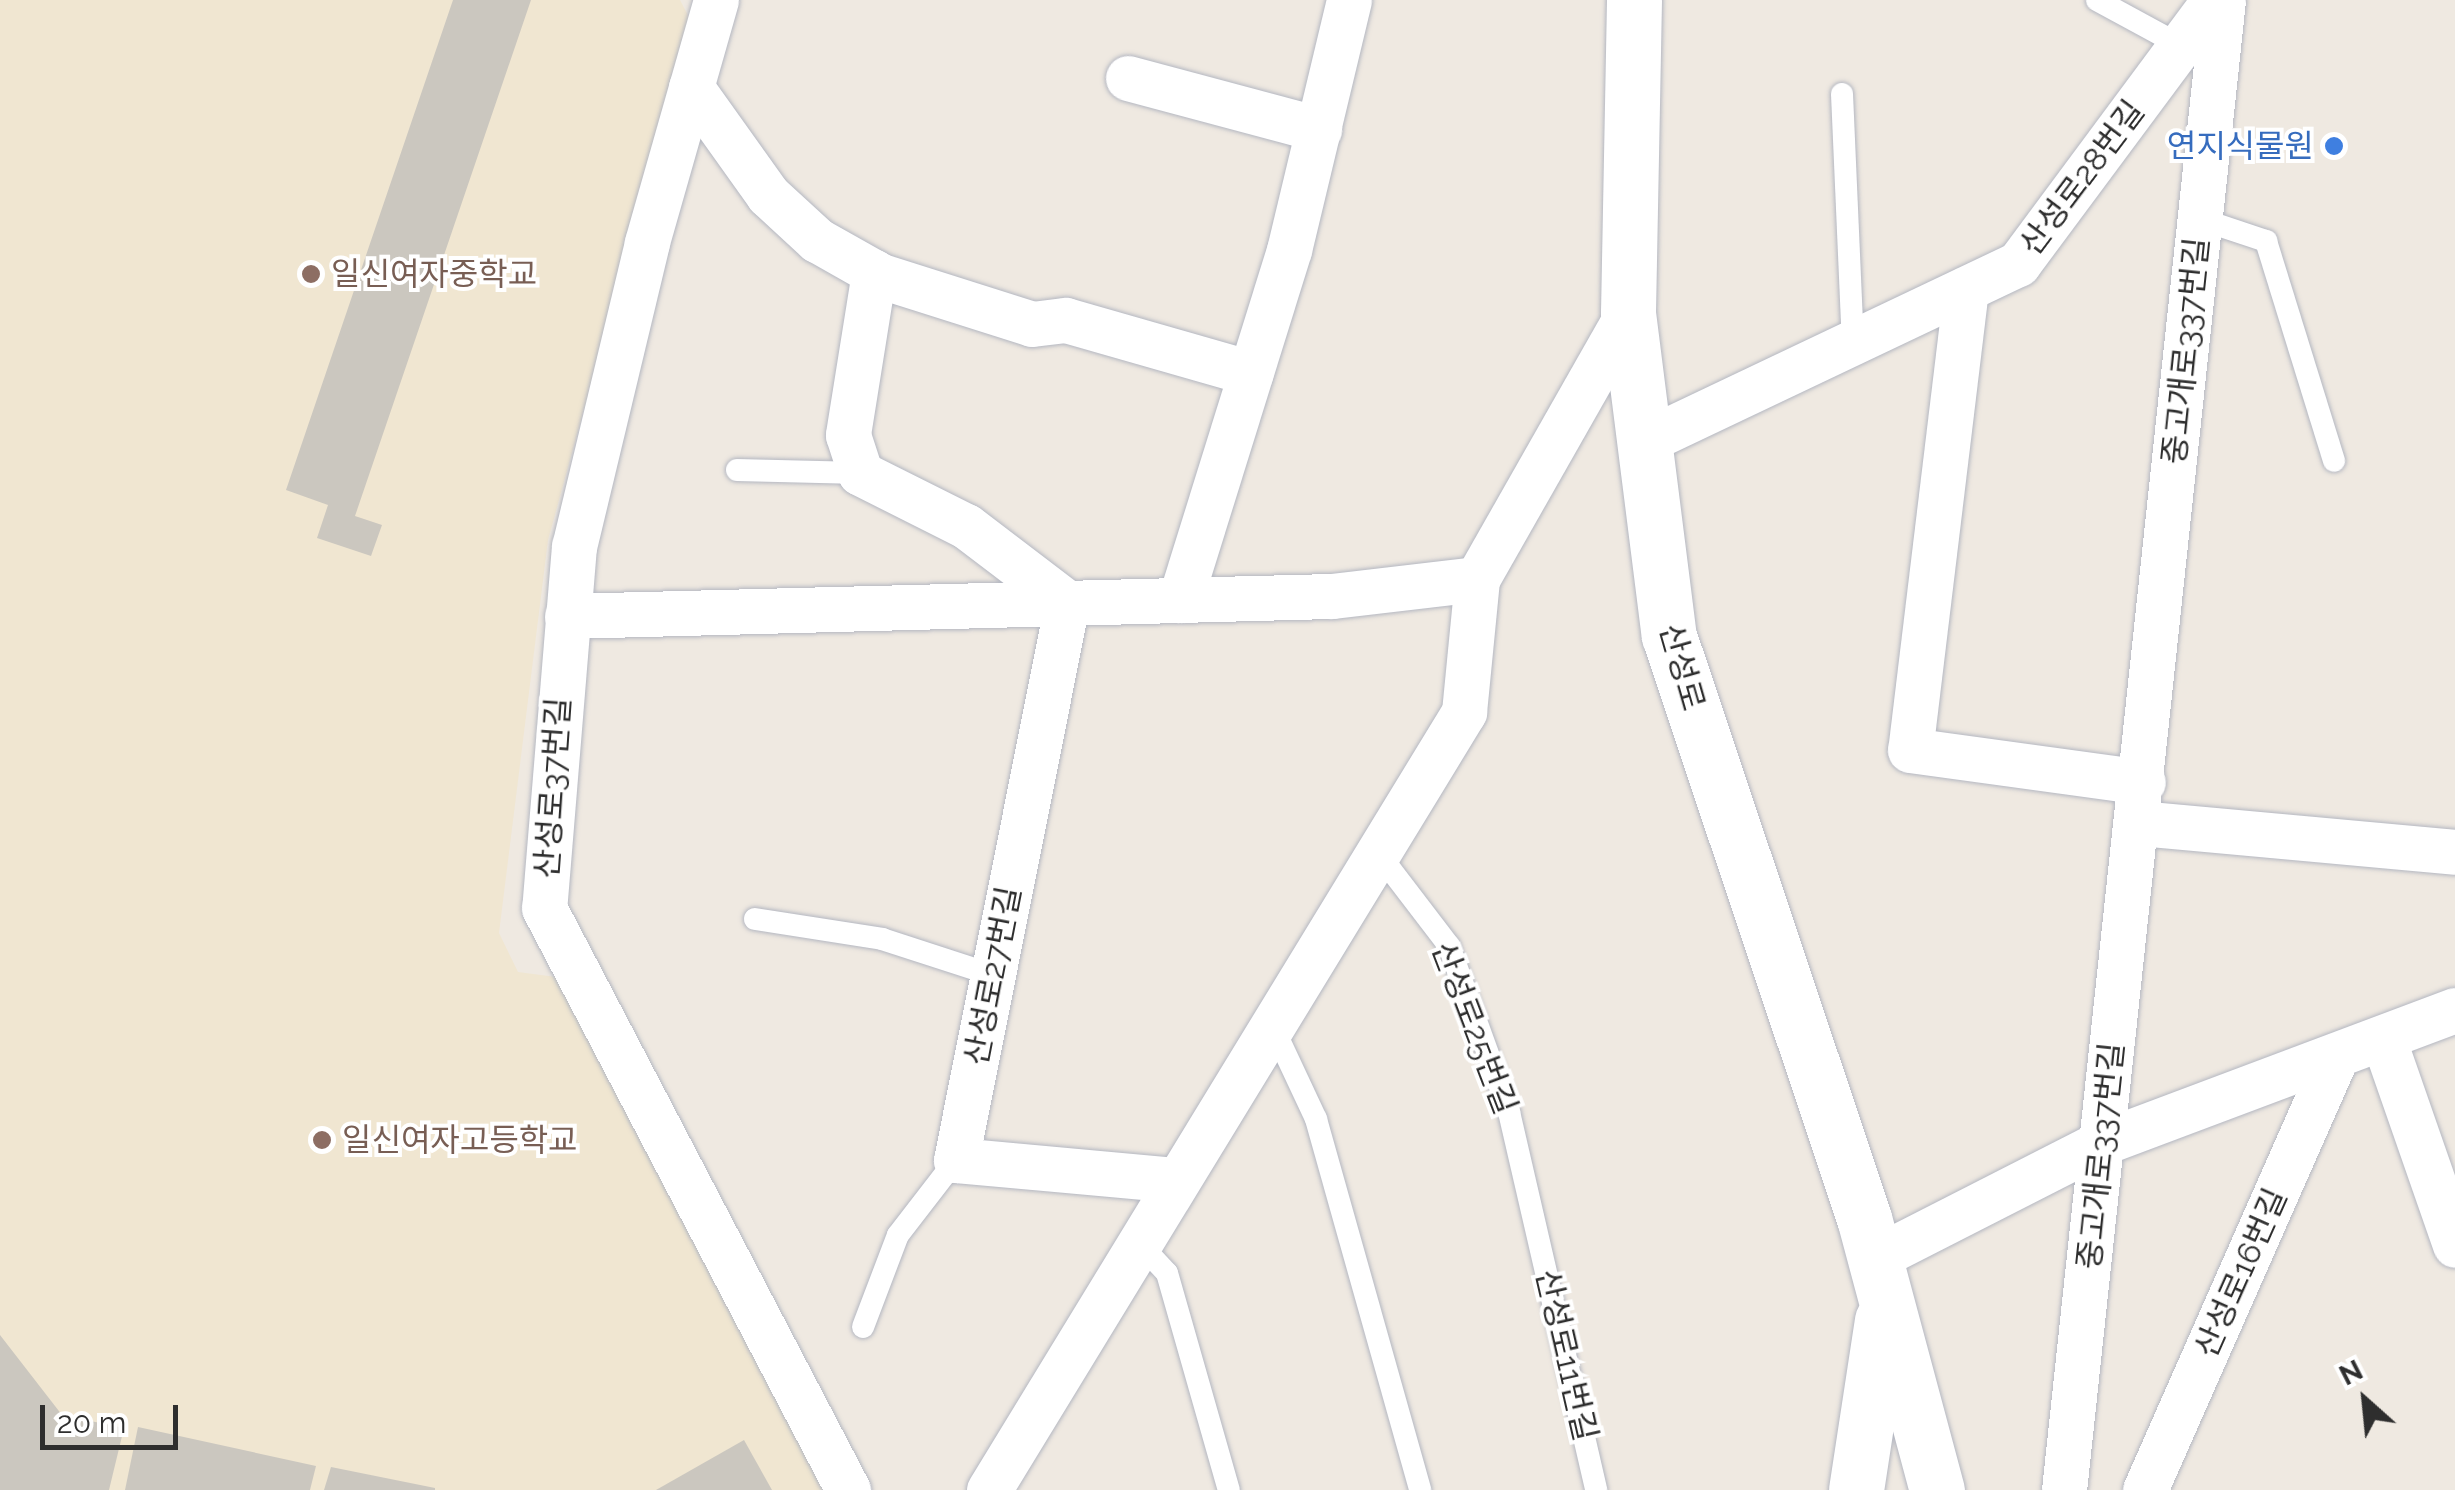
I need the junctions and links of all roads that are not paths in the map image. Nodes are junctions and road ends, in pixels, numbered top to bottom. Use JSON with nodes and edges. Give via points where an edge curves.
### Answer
{"nodes":[{"id":1,"x":716,"y":0,"type":"edge"},
{"id":2,"x":1349,"y":0,"type":"edge"},
{"id":3,"x":1634,"y":0,"type":"edge"},
{"id":4,"x":2098,"y":0,"type":"edge"},
{"id":5,"x":2214,"y":0,"type":"edge"},
{"id":6,"x":2223,"y":0,"type":"edge"},
{"id":7,"x":2180,"y":45,"type":"junction"},
{"id":8,"x":1128,"y":78,"type":"dead end"},
{"id":9,"x":691,"y":87,"type":"junction"},
{"id":10,"x":1842,"y":94,"type":"dead end"},
{"id":11,"x":1320,"y":128,"type":"junction"},
{"id":12,"x":2200,"y":219,"type":"junction"},
{"id":13,"x":874,"y":272,"type":"junction"},
{"id":14,"x":1966,"y":289,"type":"junction"},
{"id":15,"x":1628,"y":313,"type":"junction"},
{"id":16,"x":1852,"y":342,"type":"junction"},
{"id":17,"x":1251,"y":373,"type":"junction"},
{"id":18,"x":1645,"y":441,"type":"junction"},
{"id":19,"x":2334,"y":461,"type":"dead end"},
{"id":20,"x":737,"y":470,"type":"dead end"},
{"id":21,"x":860,"y":472,"type":"junction"},
{"id":22,"x":1477,"y":579,"type":"junction"},
{"id":23,"x":1180,"y":600,"type":"junction"},
{"id":24,"x":1067,"y":603,"type":"junction"},
{"id":25,"x":567,"y":616,"type":"junction"},
{"id":26,"x":2140,"y":802,"type":"junction"},
{"id":27,"x":2455,"y":852,"type":"edge"},
{"id":28,"x":1378,"y":853,"type":"junction"},
{"id":29,"x":755,"y":919,"type":"dead end"},
{"id":30,"x":993,"y":976,"type":"junction"},
{"id":31,"x":2455,"y":1010,"type":"edge"},
{"id":32,"x":1272,"y":1025,"type":"junction"},
{"id":33,"x":2383,"y":1038,"type":"junction"},
{"id":34,"x":2336,"y":1056,"type":"junction"},
{"id":35,"x":2101,"y":1143,"type":"junction"},
{"id":36,"x":956,"y":1160,"type":"junction"},
{"id":37,"x":1176,"y":1180,"type":"junction"},
{"id":38,"x":1535,"y":1220,"type":"joint"},
{"id":39,"x":1138,"y":1242,"type":"junction"},
{"id":40,"x":2455,"y":1246,"type":"edge"},
{"id":41,"x":1878,"y":1283,"type":"junction"},
{"id":42,"x":863,"y":1327,"type":"dead end"},
{"id":43,"x":848,"y":1490,"type":"edge"},
{"id":44,"x":989,"y":1490,"type":"edge"},
{"id":45,"x":1229,"y":1490,"type":"edge"},
{"id":46,"x":1420,"y":1490,"type":"edge"},
{"id":47,"x":1596,"y":1490,"type":"edge"},
{"id":48,"x":1856,"y":1490,"type":"edge"},
{"id":49,"x":1936,"y":1490,"type":"edge"},
{"id":50,"x":2064,"y":1490,"type":"edge"},
{"id":51,"x":2146,"y":1490,"type":"edge"}],
"edges":[{"from":1,"to":9,"type":"street","name":"산성로37번길"},
{"from":2,"to":11,"type":"street"},
{"from":3,"to":15,"type":"street","name":"산성로"},
{"from":4,"to":7,"type":"lane"},
{"from":5,"to":7,"type":"street","name":"산성로28번길"},
{"from":6,"to":12,"type":"street","name":"중고개로337번길"},
{"from":7,"to":14,"type":"street","name":"산성로28번길","via":[[2018,264]]},
{"from":8,"to":11,"type":"street"},
{"from":9,"to":13,"type":"street","via":[[768,195],[817,240]]},
{"from":9,"to":25,"type":"street","name":"산성로37번길","via":[[574,546]]},
{"from":10,"to":16,"type":"lane"},
{"from":11,"to":17,"type":"street"},
{"from":12,"to":19,"type":"lane","name":"중고개로337번길","via":[[2266,241]]},
{"from":12,"to":26,"type":"street","name":"중고개로337번길"},
{"from":13,"to":17,"type":"street","via":[[1032,324],[1066,320]]},
{"from":13,"to":21,"type":"street","via":[[848,435]]},
{"from":14,"to":16,"type":"street","name":"산성로28번길"},
{"from":14,"to":26,"type":"street","via":[[1910,750]]},
{"from":15,"to":18,"type":"street","name":"산성로"},
{"from":15,"to":22,"type":"street"},
{"from":16,"to":18,"type":"street","name":"산성로28번길"},
{"from":17,"to":23,"type":"street"},
{"from":18,"to":41,"type":"street","name":"산성로","via":[[1669,636]]},
{"from":20,"to":21,"type":"lane"},
{"from":21,"to":24,"type":"street","via":[[966,526]]},
{"from":22,"to":23,"type":"street","via":[[1332,596]]},
{"from":22,"to":28,"type":"street","via":[[1464,712]]},
{"from":23,"to":24,"type":"street"},
{"from":24,"to":25,"type":"street"},
{"from":24,"to":30,"type":"street","name":"산성로27번길"},
{"from":25,"to":43,"type":"street","name":"산성로37번길","via":[[544,908]]},
{"from":26,"to":27,"type":"street"},
{"from":26,"to":35,"type":"street","name":"중고개로337번길"},
{"from":28,"to":32,"type":"street"},
{"from":28,"to":38,"type":"lane","name":"산성로25번길","via":[[1449,946],[1509,1112]]},
{"from":29,"to":30,"type":"lane","via":[[882,939]]},
{"from":30,"to":36,"type":"street","name":"산성로27번길"},
{"from":31,"to":33,"type":"street"},
{"from":32,"to":37,"type":"street"},
{"from":32,"to":46,"type":"lane","via":[[1316,1119]]},
{"from":33,"to":34,"type":"street"},
{"from":33,"to":40,"type":"street"},
{"from":34,"to":35,"type":"street"},
{"from":34,"to":51,"type":"street","name":"산성로16번길"},
{"from":35,"to":41,"type":"street"},
{"from":35,"to":50,"type":"street","name":"중고개로337번길"},
{"from":36,"to":37,"type":"street"},
{"from":36,"to":42,"type":"lane","name":"산성로27번길","via":[[898,1235]]},
{"from":37,"to":39,"type":"street"},
{"from":38,"to":47,"type":"lane","name":"산성로11번길"},
{"from":39,"to":44,"type":"street"},
{"from":39,"to":45,"type":"lane","via":[[1167,1273]]},
{"from":41,"to":48,"type":"street"},
{"from":41,"to":49,"type":"street","name":"산성로"}]}
